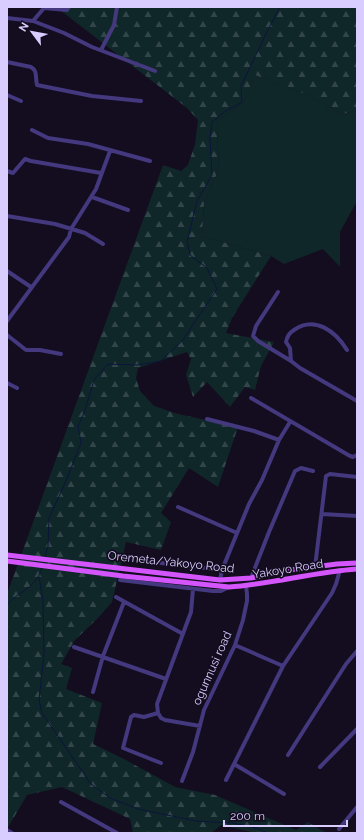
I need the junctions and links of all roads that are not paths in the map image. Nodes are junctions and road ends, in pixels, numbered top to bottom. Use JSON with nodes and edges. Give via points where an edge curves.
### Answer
{"nodes":[{"id":1,"x":69,"y":7,"type":"edge"},
{"id":2,"x":117,"y":7,"type":"edge"},
{"id":3,"x":7,"y":18,"type":"edge"},
{"id":4,"x":33,"y":21,"type":"junction"},
{"id":5,"x":101,"y":50,"type":"junction"},
{"id":6,"x":7,"y":62,"type":"edge"},
{"id":7,"x":155,"y":71,"type":"dead end"},
{"id":8,"x":7,"y":95,"type":"edge"},
{"id":9,"x":22,"y":101,"type":"dead end"},
{"id":10,"x":141,"y":101,"type":"dead end"},
{"id":11,"x":32,"y":130,"type":"dead end"},
{"id":12,"x":110,"y":151,"type":"junction"},
{"id":13,"x":150,"y":162,"type":"dead end"},
{"id":14,"x":7,"y":171,"type":"edge"},
{"id":15,"x":101,"y":173,"type":"junction"},
{"id":16,"x":92,"y":197,"type":"junction"},
{"id":17,"x":128,"y":210,"type":"dead end"},
{"id":18,"x":7,"y":216,"type":"edge"},
{"id":19,"x":71,"y":229,"type":"junction"},
{"id":20,"x":103,"y":244,"type":"dead end"},
{"id":21,"x":7,"y":272,"type":"edge"},
{"id":22,"x":31,"y":286,"type":"junction"},
{"id":23,"x":278,"y":292,"type":"dead end"},
{"id":24,"x":7,"y":321,"type":"edge"},
{"id":25,"x":7,"y":335,"type":"edge"},
{"id":26,"x":347,"y":350,"type":"dead end"},
{"id":27,"x":61,"y":354,"type":"dead end"},
{"id":28,"x":291,"y":361,"type":"junction"},
{"id":29,"x":7,"y":383,"type":"edge"},
{"id":30,"x":17,"y":388,"type":"dead end"},
{"id":31,"x":250,"y":398,"type":"dead end"},
{"id":32,"x":357,"y":402,"type":"edge"},
{"id":33,"x":207,"y":419,"type":"dead end"},
{"id":34,"x":290,"y":422,"type":"junction"},
{"id":35,"x":279,"y":440,"type":"junction"},
{"id":36,"x":357,"y":455,"type":"edge"},
{"id":37,"x":313,"y":471,"type":"dead end"},
{"id":38,"x":357,"y":477,"type":"edge"},
{"id":39,"x":178,"y":507,"type":"dead end"},
{"id":40,"x":322,"y":514,"type":"junction"},
{"id":41,"x":357,"y":516,"type":"edge"},
{"id":42,"x":237,"y":533,"type":"junction"},
{"id":43,"x":7,"y":555,"type":"edge"},
{"id":44,"x":7,"y":561,"type":"edge"},
{"id":45,"x":161,"y":563,"type":"dead end"},
{"id":46,"x":357,"y":563,"type":"edge"},
{"id":47,"x":315,"y":567,"type":"junction"},
{"id":48,"x":357,"y":569,"type":"edge"},
{"id":49,"x":222,"y":570,"type":"junction"},
{"id":50,"x":340,"y":570,"type":"junction"},
{"id":51,"x":251,"y":578,"type":"junction"},
{"id":52,"x":120,"y":580,"type":"dead end"},
{"id":53,"x":220,"y":580,"type":"junction"},
{"id":54,"x":246,"y":586,"type":"junction"},
{"id":55,"x":229,"y":587,"type":"junction"},
{"id":56,"x":193,"y":589,"type":"junction"},
{"id":57,"x":116,"y":597,"type":"dead end"},
{"id":58,"x":124,"y":602,"type":"junction"},
{"id":59,"x":183,"y":634,"type":"junction"},
{"id":60,"x":235,"y":645,"type":"junction"},
{"id":61,"x":74,"y":647,"type":"dead end"},
{"id":62,"x":357,"y":651,"type":"edge"},
{"id":63,"x":103,"y":656,"type":"junction"},
{"id":64,"x":283,"y":666,"type":"junction"},
{"id":65,"x":166,"y":679,"type":"junction"},
{"id":66,"x":92,"y":692,"type":"dead end"},
{"id":67,"x":158,"y":713,"type":"junction"},
{"id":68,"x":200,"y":726,"type":"junction"},
{"id":69,"x":357,"y":729,"type":"edge"},
{"id":70,"x":288,"y":756,"type":"dead end"},
{"id":71,"x":161,"y":763,"type":"dead end"},
{"id":72,"x":234,"y":764,"type":"junction"},
{"id":73,"x":320,"y":767,"type":"dead end"},
{"id":74,"x":226,"y":780,"type":"dead end"},
{"id":75,"x":182,"y":781,"type":"dead end"},
{"id":76,"x":284,"y":794,"type":"dead end"},
{"id":77,"x":61,"y":802,"type":"dead end"},
{"id":78,"x":357,"y":807,"type":"edge"},
{"id":79,"x":338,"y":829,"type":"dead end"},
{"id":80,"x":7,"y":830,"type":"edge"},
{"id":81,"x":12,"y":833,"type":"edge"},
{"id":82,"x":117,"y":833,"type":"edge"}],
"edges":[{"from":1,"to":4,"type":"street","via":[[67,10],[44,8]]},
{"from":2,"to":5,"type":"street","via":[[114,25]]},
{"from":3,"to":4,"type":"street"},
{"from":4,"to":5,"type":"street"},
{"from":5,"to":7,"type":"street"},
{"from":6,"to":10,"type":"street","via":[[34,68],[37,85],[92,96]]},
{"from":8,"to":9,"type":"street"},
{"from":11,"to":12,"type":"street","via":[[48,138],[88,144]]},
{"from":12,"to":13,"type":"street"},
{"from":12,"to":15,"type":"street"},
{"from":14,"to":15,"type":"street","via":[[14,173],[25,159]]},
{"from":15,"to":16,"type":"street"},
{"from":16,"to":17,"type":"street"},
{"from":16,"to":19,"type":"street"},
{"from":18,"to":19,"type":"street","via":[[38,220]]},
{"from":19,"to":20,"type":"street","via":[[85,233]]},
{"from":19,"to":22,"type":"street","via":[[69,237],[58,253]]},
{"from":21,"to":22,"type":"street"},
{"from":22,"to":24,"type":"street"},
{"from":23,"to":28,"type":"street","via":[[256,326],[253,336]]},
{"from":25,"to":27,"type":"street","via":[[26,350]]},
{"from":26,"to":28,"type":"street","via":[[337,337],[321,326],[315,323],[306,324],[289,333],[286,338]]},
{"from":28,"to":32,"type":"street"},
{"from":29,"to":30,"type":"street"},
{"from":31,"to":34,"type":"street"},
{"from":33,"to":35,"type":"street","via":[[254,430]]},
{"from":34,"to":35,"type":"street"},
{"from":34,"to":36,"type":"street","via":[[350,456]]},
{"from":35,"to":42,"type":"street"},
{"from":37,"to":51,"type":"street","via":[[301,468],[295,471]]},
{"from":38,"to":40,"type":"street","via":[[330,474],[326,476]]},
{"from":39,"to":42,"type":"street"},
{"from":40,"to":41,"type":"street"},
{"from":40,"to":47,"type":"street"},
{"from":42,"to":49,"type":"street"},
{"from":43,"to":53,"type":"main road","name":"Oremeta/Yakoyo Road"},
{"from":44,"to":55,"type":"main road","name":"Yakoyo Road"},
{"from":45,"to":49,"type":"street"},
{"from":46,"to":47,"type":"main road","name":"Oremeta/Yakoyo Road"},
{"from":47,"to":51,"type":"main road","name":"Oremeta/Yakoyo Road"},
{"from":48,"to":50,"type":"main road","name":"Yakoyo Road"},
{"from":49,"to":53,"type":"street"},
{"from":50,"to":54,"type":"main road","name":"Yakoyo Road"},
{"from":50,"to":64,"type":"street","via":[[332,593]]},
{"from":51,"to":53,"type":"main road","name":"Oremeta/Yakoyo Road"},
{"from":52,"to":56,"type":"street"},
{"from":54,"to":55,"type":"main road","name":"Yakoyo Road"},
{"from":54,"to":60,"type":"street","name":"ogunnusi road","via":[[247,601]]},
{"from":55,"to":56,"type":"street","via":[[221,591]]},
{"from":56,"to":59,"type":"street","via":[[191,612]]},
{"from":57,"to":58,"type":"street"},
{"from":58,"to":59,"type":"street"},
{"from":58,"to":63,"type":"street"},
{"from":59,"to":65,"type":"street"},
{"from":60,"to":64,"type":"street"},
{"from":60,"to":68,"type":"street","name":"ogunnusi road","via":[[204,710]]},
{"from":61,"to":63,"type":"street"},
{"from":62,"to":70,"type":"street","via":[[346,664]]},
{"from":63,"to":65,"type":"street"},
{"from":63,"to":66,"type":"street"},
{"from":64,"to":72,"type":"street"},
{"from":65,"to":67,"type":"street","via":[[157,704]]},
{"from":67,"to":68,"type":"street","via":[[165,720]]},
{"from":67,"to":71,"type":"street","via":[[131,717],[123,748]]},
{"from":68,"to":75,"type":"street","name":"ogunnusi road"},
{"from":69,"to":73,"type":"street"},
{"from":72,"to":74,"type":"street"},
{"from":72,"to":76,"type":"street"},
{"from":77,"to":82,"type":"street"},
{"from":78,"to":79,"type":"street"},
{"from":80,"to":81,"type":"street"}]}
